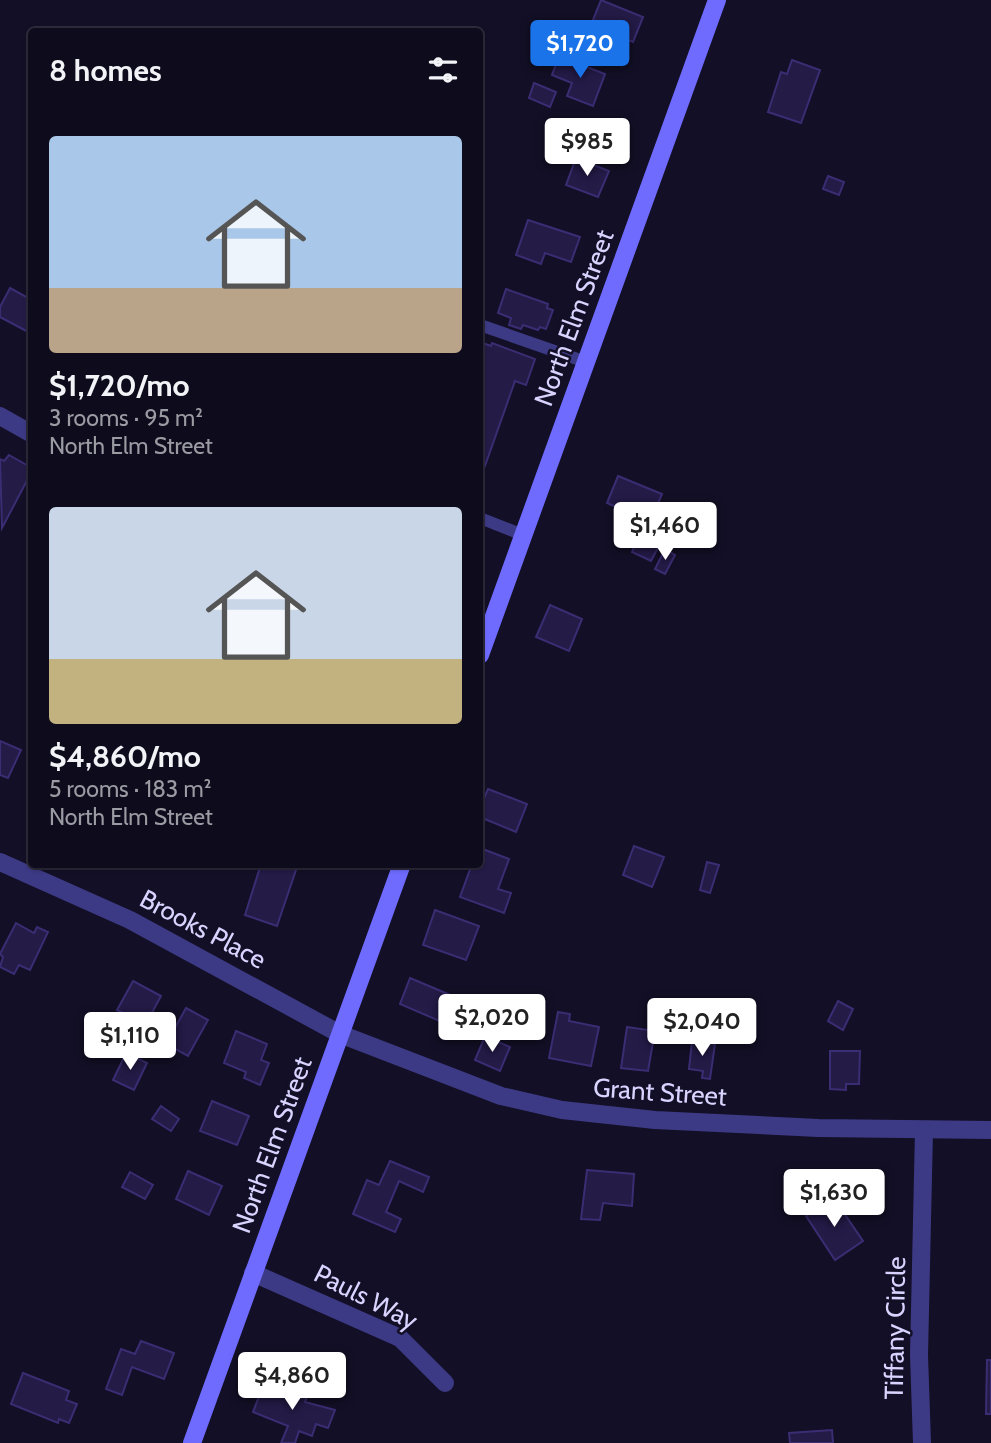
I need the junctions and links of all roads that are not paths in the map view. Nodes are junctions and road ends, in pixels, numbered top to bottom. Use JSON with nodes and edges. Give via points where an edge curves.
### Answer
{"nodes":[{"id":1,"x":717,"y":0,"type":"edge"},
{"id":2,"x":483,"y":326,"type":"edge"},
{"id":3,"x":586,"y":362,"type":"junction"},
{"id":4,"x":0,"y":416,"type":"edge"},
{"id":5,"x":28,"y":432,"type":"edge"},
{"id":6,"x":483,"y":519,"type":"edge"},
{"id":7,"x":523,"y":535,"type":"junction"},
{"id":8,"x":483,"y":642,"type":"edge"},
{"id":9,"x":0,"y":862,"type":"edge"},
{"id":10,"x":401,"y":868,"type":"edge"},
{"id":11,"x":340,"y":1034,"type":"junction"},
{"id":12,"x":991,"y":1130,"type":"edge"},
{"id":13,"x":924,"y":1131,"type":"junction"},
{"id":14,"x":253,"y":1273,"type":"junction"},
{"id":15,"x":444,"y":1383,"type":"dead end"},
{"id":16,"x":192,"y":1443,"type":"edge"},
{"id":17,"x":922,"y":1443,"type":"edge"}],
"edges":[{"from":1,"to":3,"type":"main road","name":"North Elm Street"},
{"from":2,"to":3,"type":"lane"},
{"from":3,"to":7,"type":"main road","name":"North Elm Street"},
{"from":4,"to":5,"type":"street"},
{"from":6,"to":7,"type":"lane"},
{"from":7,"to":8,"type":"main road","name":"North Elm Street"},
{"from":9,"to":11,"type":"street","name":"Brooks Place","via":[[130,920]]},
{"from":10,"to":11,"type":"main road","name":"North Elm Street"},
{"from":11,"to":13,"type":"street","name":"Grant Street","via":[[471,1086],[562,1110],[692,1122]]},
{"from":11,"to":14,"type":"main road","name":"North Elm Street"},
{"from":12,"to":13,"type":"street","name":"Grant Street"},
{"from":13,"to":17,"type":"street","name":"Tiffany Circle","via":[[919,1355]]},
{"from":14,"to":15,"type":"street","name":"Pauls Way","via":[[400,1338]]},
{"from":14,"to":16,"type":"main road","name":"North Elm Street"}]}
